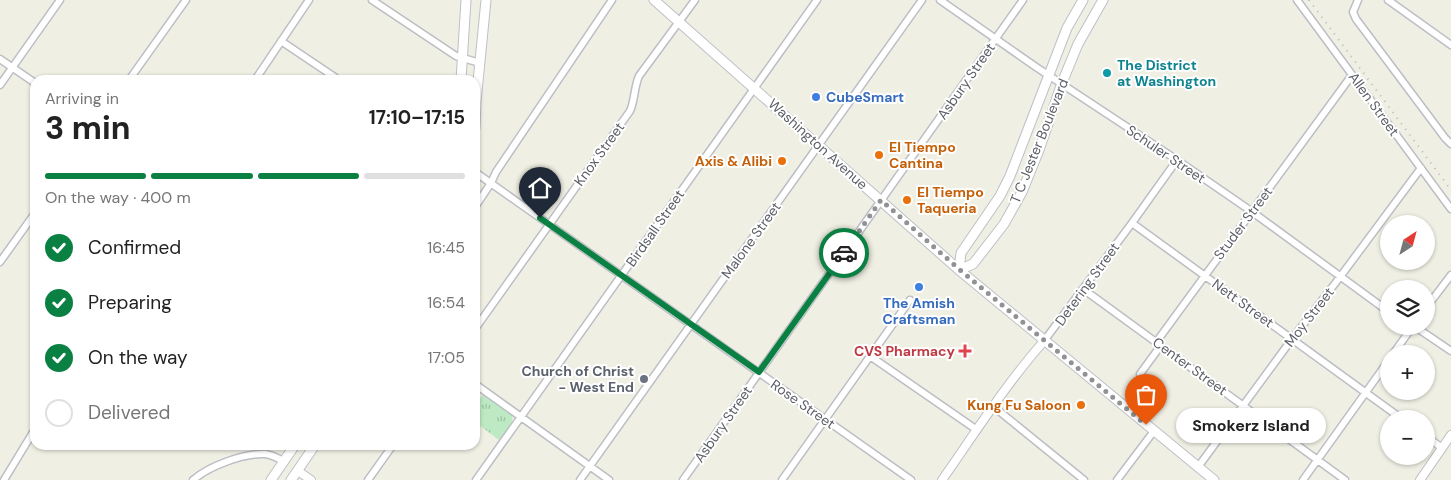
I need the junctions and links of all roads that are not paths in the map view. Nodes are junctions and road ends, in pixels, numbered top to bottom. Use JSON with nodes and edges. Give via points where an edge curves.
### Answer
{"nodes":[{"id":1,"x":60,"y":0,"type":"edge"},
{"id":2,"x":186,"y":0,"type":"edge"},
{"id":3,"x":309,"y":0,"type":"edge"},
{"id":4,"x":372,"y":0,"type":"edge"},
{"id":5,"x":466,"y":0,"type":"edge"},
{"id":6,"x":486,"y":0,"type":"edge"},
{"id":7,"x":612,"y":0,"type":"edge"},
{"id":8,"x":654,"y":0,"type":"edge"},
{"id":9,"x":695,"y":0,"type":"edge"},
{"id":10,"x":817,"y":0,"type":"edge"},
{"id":11,"x":922,"y":0,"type":"edge"},
{"id":12,"x":940,"y":0,"type":"edge"},
{"id":13,"x":1023,"y":0,"type":"edge"},
{"id":14,"x":1083,"y":0,"type":"edge"},
{"id":15,"x":1103,"y":0,"type":"edge"},
{"id":16,"x":1297,"y":0,"type":"edge"},
{"id":17,"x":1358,"y":0,"type":"edge"},
{"id":18,"x":1388,"y":0,"type":"edge"},
{"id":19,"x":679,"y":23,"type":"junction"},
{"id":20,"x":996,"y":38,"type":"junction"},
{"id":21,"x":281,"y":41,"type":"junction"},
{"id":22,"x":1451,"y":45,"type":"edge"},
{"id":23,"x":463,"y":58,"type":"junction"},
{"id":24,"x":0,"y":59,"type":"edge"},
{"id":25,"x":480,"y":63,"type":"junction"},
{"id":26,"x":12,"y":68,"type":"junction"},
{"id":27,"x":1048,"y":74,"type":"junction"},
{"id":28,"x":133,"y":75,"type":"edge"},
{"id":29,"x":258,"y":75,"type":"edge"},
{"id":30,"x":332,"y":75,"type":"edge"},
{"id":31,"x":461,"y":75,"type":"edge"},
{"id":32,"x":479,"y":75,"type":"edge"},
{"id":33,"x":1352,"y":75,"type":"junction"},
{"id":34,"x":30,"y":80,"type":"edge"},
{"id":35,"x":1062,"y":83,"type":"junction"},
{"id":36,"x":0,"y":85,"type":"edge"},
{"id":37,"x":755,"y":88,"type":"junction"},
{"id":38,"x":1451,"y":144,"type":"edge"},
{"id":39,"x":818,"y":145,"type":"junction"},
{"id":40,"x":1177,"y":160,"type":"junction"},
{"id":41,"x":1421,"y":168,"type":"junction"},
{"id":42,"x":480,"y":175,"type":"edge"},
{"id":43,"x":1010,"y":176,"type":"junction"},
{"id":44,"x":491,"y":183,"type":"junction"},
{"id":45,"x":1025,"y":183,"type":"junction"},
{"id":46,"x":480,"y":200,"type":"edge"},
{"id":47,"x":881,"y":200,"type":"junction"},
{"id":48,"x":1451,"y":209,"type":"edge"},
{"id":49,"x":1251,"y":211,"type":"junction"},
{"id":50,"x":30,"y":219,"type":"edge"},
{"id":51,"x":1132,"y":223,"type":"junction"},
{"id":52,"x":548,"y":224,"type":"junction"},
{"id":53,"x":0,"y":262,"type":"edge"},
{"id":54,"x":960,"y":270,"type":"junction"},
{"id":55,"x":622,"y":275,"type":"junction"},
{"id":56,"x":1451,"y":275,"type":"edge"},
{"id":57,"x":1204,"y":276,"type":"junction"},
{"id":58,"x":1340,"y":277,"type":"junction"},
{"id":59,"x":1083,"y":289,"type":"junction"},
{"id":60,"x":1435,"y":296,"type":"edge"},
{"id":61,"x":910,"y":300,"type":"dead end"},
{"id":62,"x":1380,"y":306,"type":"edge"},
{"id":63,"x":480,"y":323,"type":"edge"},
{"id":64,"x":690,"y":324,"type":"junction"},
{"id":65,"x":1427,"y":335,"type":"edge"},
{"id":66,"x":1292,"y":339,"type":"junction"},
{"id":67,"x":1044,"y":341,"type":"junction"},
{"id":68,"x":1158,"y":344,"type":"junction"},
{"id":69,"x":1451,"y":351,"type":"edge"},
{"id":70,"x":870,"y":356,"type":"junction"},
{"id":71,"x":759,"y":372,"type":"junction"},
{"id":72,"x":1380,"y":373,"type":"edge"},
{"id":73,"x":1140,"y":374,"type":"dead end"},
{"id":74,"x":480,"y":388,"type":"edge"},
{"id":75,"x":1366,"y":392,"type":"junction"},
{"id":76,"x":1244,"y":406,"type":"junction"},
{"id":77,"x":994,"y":407,"type":"junction"},
{"id":78,"x":1390,"y":410,"type":"edge"},
{"id":79,"x":520,"y":417,"type":"junction"},
{"id":80,"x":826,"y":420,"type":"junction"},
{"id":81,"x":976,"y":430,"type":"junction"},
{"id":82,"x":1154,"y":431,"type":"junction"},
{"id":83,"x":1451,"y":435,"type":"edge"},
{"id":84,"x":30,"y":438,"type":"edge"},
{"id":85,"x":1435,"y":443,"type":"edge"},
{"id":86,"x":1442,"y":448,"type":"junction"},
{"id":87,"x":292,"y":450,"type":"edge"},
{"id":88,"x":312,"y":450,"type":"edge"},
{"id":89,"x":389,"y":450,"type":"edge"},
{"id":90,"x":1317,"y":459,"type":"junction"},
{"id":91,"x":284,"y":461,"type":"junction"},
{"id":92,"x":590,"y":467,"type":"junction"},
{"id":93,"x":1198,"y":467,"type":"junction"},
{"id":94,"x":298,"y":471,"type":"junction"},
{"id":95,"x":4,"y":480,"type":"edge"},
{"id":96,"x":193,"y":480,"type":"edge"},
{"id":97,"x":271,"y":480,"type":"edge"},
{"id":98,"x":291,"y":480,"type":"edge"},
{"id":99,"x":311,"y":480,"type":"edge"},
{"id":100,"x":368,"y":480,"type":"edge"},
{"id":101,"x":476,"y":480,"type":"edge"},
{"id":102,"x":580,"y":480,"type":"edge"},
{"id":103,"x":609,"y":480,"type":"edge"},
{"id":104,"x":682,"y":480,"type":"edge"},
{"id":105,"x":782,"y":480,"type":"edge"},
{"id":106,"x":911,"y":480,"type":"edge"},
{"id":107,"x":942,"y":480,"type":"edge"},
{"id":108,"x":1084,"y":480,"type":"edge"},
{"id":109,"x":1117,"y":480,"type":"edge"},
{"id":110,"x":1214,"y":480,"type":"edge"},
{"id":111,"x":1303,"y":480,"type":"edge"},
{"id":112,"x":1344,"y":480,"type":"edge"},
{"id":113,"x":1420,"y":480,"type":"edge"}],
"edges":[{"from":1,"to":26,"type":"street"},
{"from":2,"to":28,"type":"street"},
{"from":3,"to":21,"type":"street"},
{"from":4,"to":23,"type":"street"},
{"from":5,"to":23,"type":"main road"},
{"from":6,"to":25,"type":"main road"},
{"from":7,"to":44,"type":"street"},
{"from":8,"to":19,"type":"main road","name":"Washington Avenue"},
{"from":9,"to":19,"type":"street","name":"Knox Street"},
{"from":10,"to":37,"type":"street","name":"Birdsall Street"},
{"from":11,"to":39,"type":"street","name":"Malone Street"},
{"from":12,"to":20,"type":"street","name":"Schuler Street"},
{"from":13,"to":20,"type":"street","name":"Asbury Street"},
{"from":14,"to":27,"type":"main road","name":"T C Jester Boulevard"},
{"from":15,"to":35,"type":"main road","name":"T C Jester Boulevard","via":[[1078,44]]},
{"from":16,"to":33,"type":"street","name":"Allen Street"},
{"from":17,"to":38,"type":"street","via":[[1353,12],[1356,19]]},
{"from":18,"to":22,"type":"street"},
{"from":19,"to":37,"type":"main road","name":"Washington Avenue"},
{"from":19,"to":52,"type":"street","name":"Knox Street","via":[[639,76],[630,111]]},
{"from":20,"to":27,"type":"street","name":"Schuler Street"},
{"from":20,"to":47,"type":"street","name":"Asbury Street"},
{"from":21,"to":29,"type":"street"},
{"from":21,"to":30,"type":"street"},
{"from":23,"to":25,"type":"street"},
{"from":23,"to":31,"type":"main road"},
{"from":24,"to":26,"type":"street"},
{"from":25,"to":32,"type":"main road"},
{"from":26,"to":34,"type":"street"},
{"from":26,"to":36,"type":"street"},
{"from":27,"to":35,"type":"street","name":"Schuler Street"},
{"from":27,"to":43,"type":"main road","name":"T C Jester Boulevard"},
{"from":33,"to":41,"type":"street","name":"Allen Street"},
{"from":33,"to":49,"type":"street","name":"Studer Street"},
{"from":35,"to":40,"type":"street","name":"Schuler Street"},
{"from":35,"to":45,"type":"main road","name":"T C Jester Boulevard"},
{"from":37,"to":39,"type":"main road","name":"Washington Avenue"},
{"from":37,"to":55,"type":"street","name":"Birdsall Street"},
{"from":39,"to":47,"type":"main road","name":"Washington Avenue"},
{"from":39,"to":64,"type":"street","name":"Malone Street"},
{"from":40,"to":49,"type":"street","name":"Schuler Street"},
{"from":40,"to":51,"type":"street","name":"Detering Street"},
{"from":41,"to":48,"type":"street","name":"Allen Street"},
{"from":41,"to":58,"type":"street","name":"Moy Street"},
{"from":42,"to":44,"type":"street","name":"Rose Street"},
{"from":43,"to":45,"type":"main road"},
{"from":43,"to":54,"type":"main road","name":"T C Jester Boulevard","via":[[961,253]]},
{"from":44,"to":46,"type":"street"},
{"from":44,"to":52,"type":"street","name":"Rose Street"},
{"from":45,"to":54,"type":"main road","name":"T C Jester Boulevard","via":[[1004,224],[973,264]]},
{"from":47,"to":54,"type":"main road","name":"Washington Avenue"},
{"from":47,"to":71,"type":"street","name":"Asbury Street"},
{"from":49,"to":57,"type":"street","name":"Studer Street"},
{"from":49,"to":58,"type":"street","name":"Schuler Street"},
{"from":50,"to":53,"type":"street"},
{"from":51,"to":57,"type":"street","name":"Nett Street"},
{"from":51,"to":59,"type":"street","name":"Detering Street"},
{"from":52,"to":55,"type":"street","name":"Rose Street"},
{"from":52,"to":63,"type":"street","name":"Knox Street"},
{"from":54,"to":67,"type":"main road","name":"Washington Avenue"},
{"from":55,"to":64,"type":"street","name":"Rose Street"},
{"from":55,"to":79,"type":"street","name":"Birdsall Street"},
{"from":56,"to":60,"type":"street"},
{"from":57,"to":66,"type":"street","name":"Nett Street"},
{"from":57,"to":68,"type":"street","name":"Studer Street"},
{"from":58,"to":62,"type":"street","name":"Schuler Street"},
{"from":58,"to":66,"type":"street","name":"Moy Street"},
{"from":59,"to":67,"type":"street","name":"Detering Street"},
{"from":59,"to":68,"type":"street","name":"Center Street"},
{"from":61,"to":70,"type":"street"},
{"from":64,"to":71,"type":"street","name":"Rose Street"},
{"from":64,"to":92,"type":"street","name":"Malone Street"},
{"from":65,"to":69,"type":"street"},
{"from":66,"to":75,"type":"street","name":"Nett Street"},
{"from":66,"to":76,"type":"street","name":"Moy Street"},
{"from":67,"to":77,"type":"street","name":"Detering Street"},
{"from":67,"to":82,"type":"main road","name":"Washington Avenue"},
{"from":68,"to":73,"type":"street","name":"Studer Street","via":[[1159,348]]},
{"from":68,"to":76,"type":"street","name":"Center Street"},
{"from":70,"to":80,"type":"street"},
{"from":70,"to":81,"type":"street"},
{"from":71,"to":80,"type":"street","name":"Rose Street"},
{"from":71,"to":104,"type":"street","name":"Asbury Street"},
{"from":72,"to":75,"type":"street"},
{"from":74,"to":79,"type":"street"},
{"from":75,"to":78,"type":"street","name":"Nett Street"},
{"from":75,"to":90,"type":"street"},
{"from":76,"to":90,"type":"street","name":"Center Street"},
{"from":76,"to":93,"type":"street","name":"Moy Street"},
{"from":77,"to":81,"type":"street","name":"Detering Street"},
{"from":77,"to":108,"type":"street"},
{"from":79,"to":92,"type":"street"},
{"from":79,"to":101,"type":"street","name":"Birdsall Street"},
{"from":80,"to":105,"type":"street"},
{"from":80,"to":106,"type":"street","name":"Rose Street"},
{"from":81,"to":107,"type":"street","name":"Detering Street"},
{"from":82,"to":93,"type":"main road","name":"Washington Avenue"},
{"from":82,"to":109,"type":"street"},
{"from":83,"to":86,"type":"street"},
{"from":84,"to":95,"type":"street"},
{"from":85,"to":86,"type":"street"},
{"from":86,"to":113,"type":"street"},
{"from":87,"to":91,"type":"main road"},
{"from":88,"to":94,"type":"main road"},
{"from":89,"to":100,"type":"street"},
{"from":90,"to":111,"type":"street"},
{"from":90,"to":112,"type":"street","name":"Center Street"},
{"from":91,"to":94,"type":"main road"},
{"from":91,"to":96,"type":"street","via":[[266,454],[247,456],[227,461]]},
{"from":91,"to":97,"type":"main road"},
{"from":92,"to":102,"type":"street","name":"Malone Street"},
{"from":92,"to":103,"type":"street"},
{"from":93,"to":110,"type":"main road","name":"Washington Avenue"},
{"from":94,"to":98,"type":"main road"},
{"from":94,"to":99,"type":"street"}]}
